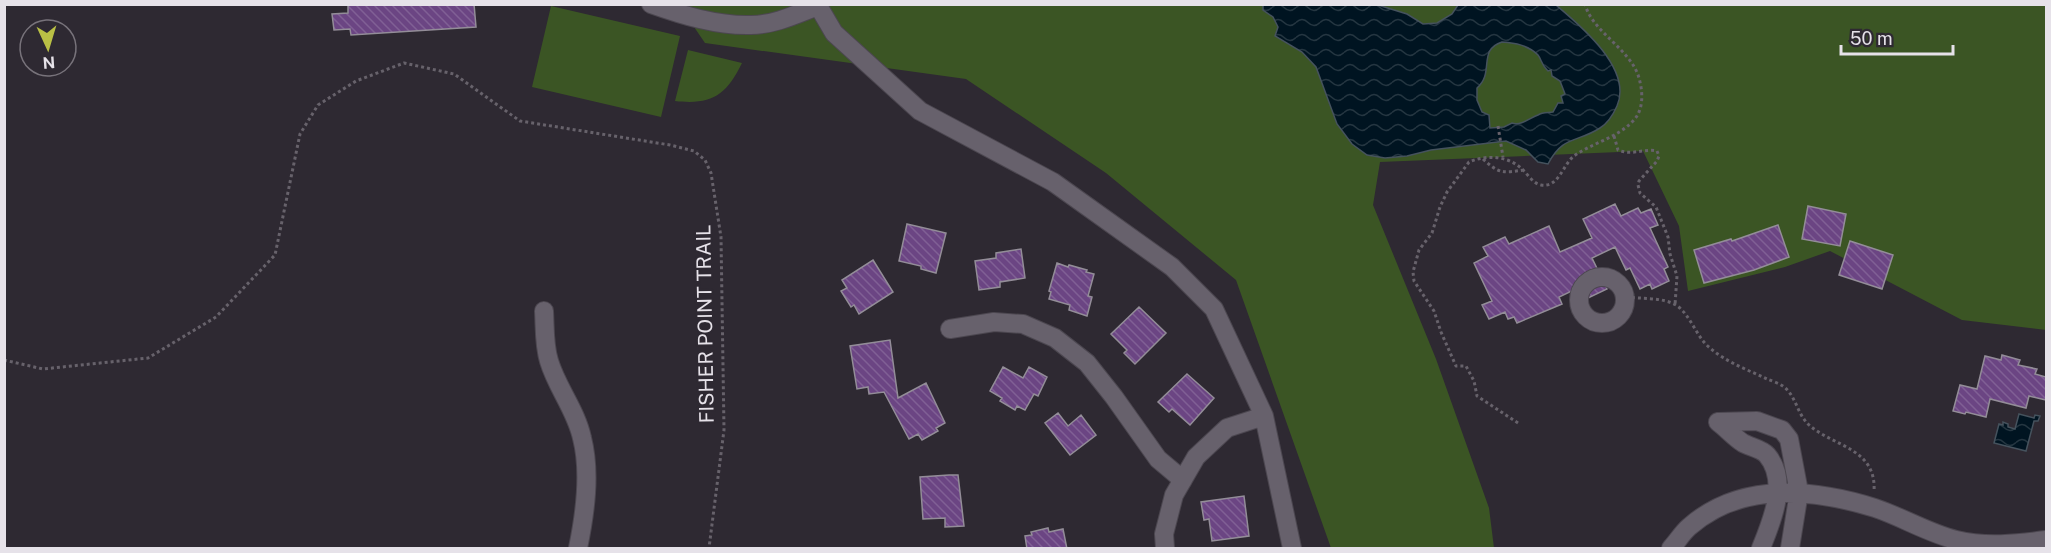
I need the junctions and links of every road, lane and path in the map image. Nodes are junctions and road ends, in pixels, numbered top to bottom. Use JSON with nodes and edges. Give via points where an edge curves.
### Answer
{"nodes":[{"id":1,"x":651,"y":4,"type":"edge"},
{"id":2,"x":1585,"y":4,"type":"edge"},
{"id":3,"x":818,"y":5,"type":"edge"},
{"id":4,"x":700,"y":12,"type":"edge"},
{"id":5,"x":1498,"y":126,"type":"dead end"},
{"id":6,"x":1614,"y":136,"type":"junction"},
{"id":7,"x":1503,"y":157,"type":"junction"},
{"id":8,"x":1483,"y":159,"type":"junction"},
{"id":9,"x":1524,"y":170,"type":"junction"},
{"id":10,"x":1626,"y":297,"type":"dead end"},
{"id":11,"x":1675,"y":305,"type":"junction"},
{"id":12,"x":544,"y":311,"type":"dead end"},
{"id":13,"x":950,"y":329,"type":"dead end"},
{"id":14,"x":4,"y":360,"type":"edge"},
{"id":15,"x":1264,"y":416,"type":"junction"},
{"id":16,"x":1518,"y":423,"type":"dead end"},
{"id":17,"x":1183,"y":480,"type":"junction"},
{"id":18,"x":1778,"y":492,"type":"junction"},
{"id":19,"x":1799,"y":492,"type":"junction"},
{"id":20,"x":1869,"y":507,"type":"junction"},
{"id":21,"x":2046,"y":540,"type":"edge"},
{"id":22,"x":578,"y":549,"type":"edge"},
{"id":23,"x":709,"y":549,"type":"edge"},
{"id":24,"x":1165,"y":549,"type":"edge"},
{"id":25,"x":1292,"y":549,"type":"edge"},
{"id":26,"x":1671,"y":549,"type":"edge"},
{"id":27,"x":1761,"y":549,"type":"edge"},
{"id":28,"x":1790,"y":549,"type":"edge"}],
"edges":[{"from":1,"to":4,"type":"street"},
{"from":2,"to":6,"type":"path","via":[[1639,76],[1640,111],[1634,121]]},
{"from":3,"to":4,"type":"street","via":[[787,18],[752,25],[714,22]]},
{"from":3,"to":15,"type":"street","via":[[834,33],[920,111],[1053,182],[1172,267],[1214,309]]},
{"from":5,"to":7,"type":"path"},
{"from":6,"to":9,"type":"path","via":[[1571,158],[1553,182],[1540,185]]},
{"from":6,"to":11,"type":"path","via":[[1618,150],[1652,150],[1659,156],[1638,185],[1640,193],[1656,207],[1668,237],[1677,276]]},
{"from":7,"to":8,"type":"path"},
{"from":7,"to":9,"type":"path"},
{"from":8,"to":9,"type":"path","via":[[1503,173]]},
{"from":8,"to":16,"type":"path","via":[[1469,162],[1448,192],[1432,233],[1419,250],[1414,281],[1434,311],[1456,366],[1466,366],[1477,396]]},
{"from":10,"to":11,"type":"path"},
{"from":11,"to":20,"type":"path","via":[[1709,348],[1784,387],[1808,424],[1822,435],[1856,450],[1873,478],[1875,491]]},
{"from":12,"to":22,"type":"street","via":[[549,362],[573,411],[586,464]]},
{"from":13,"to":17,"type":"street","via":[[994,322],[1023,324],[1054,338],[1086,363],[1158,459]]},
{"from":14,"to":23,"type":"path","name":"FISHER POINT TRAIL","via":[[43,369],[148,358],[216,317],[275,255],[300,134],[318,105],[356,81],[404,63],[454,74],[520,121],[670,145],[694,152],[705,160],[711,173],[721,237],[724,430]]},
{"from":15,"to":17,"type":"street","via":[[1227,428],[1196,457]]},
{"from":15,"to":25,"type":"street"},
{"from":17,"to":24,"type":"street","via":[[1171,505],[1164,534]]},
{"from":18,"to":19,"type":"street"},
{"from":18,"to":19,"type":"street","via":[[1774,467],[1766,453],[1742,442],[1718,422],[1757,421],[1782,430],[1789,440]]},
{"from":18,"to":26,"type":"street","via":[[1743,498],[1711,511],[1688,528]]},
{"from":18,"to":27,"type":"street"},
{"from":19,"to":20,"type":"street"},
{"from":19,"to":28,"type":"street"},
{"from":20,"to":21,"type":"street","via":[[1956,540],[2009,545]]}]}
